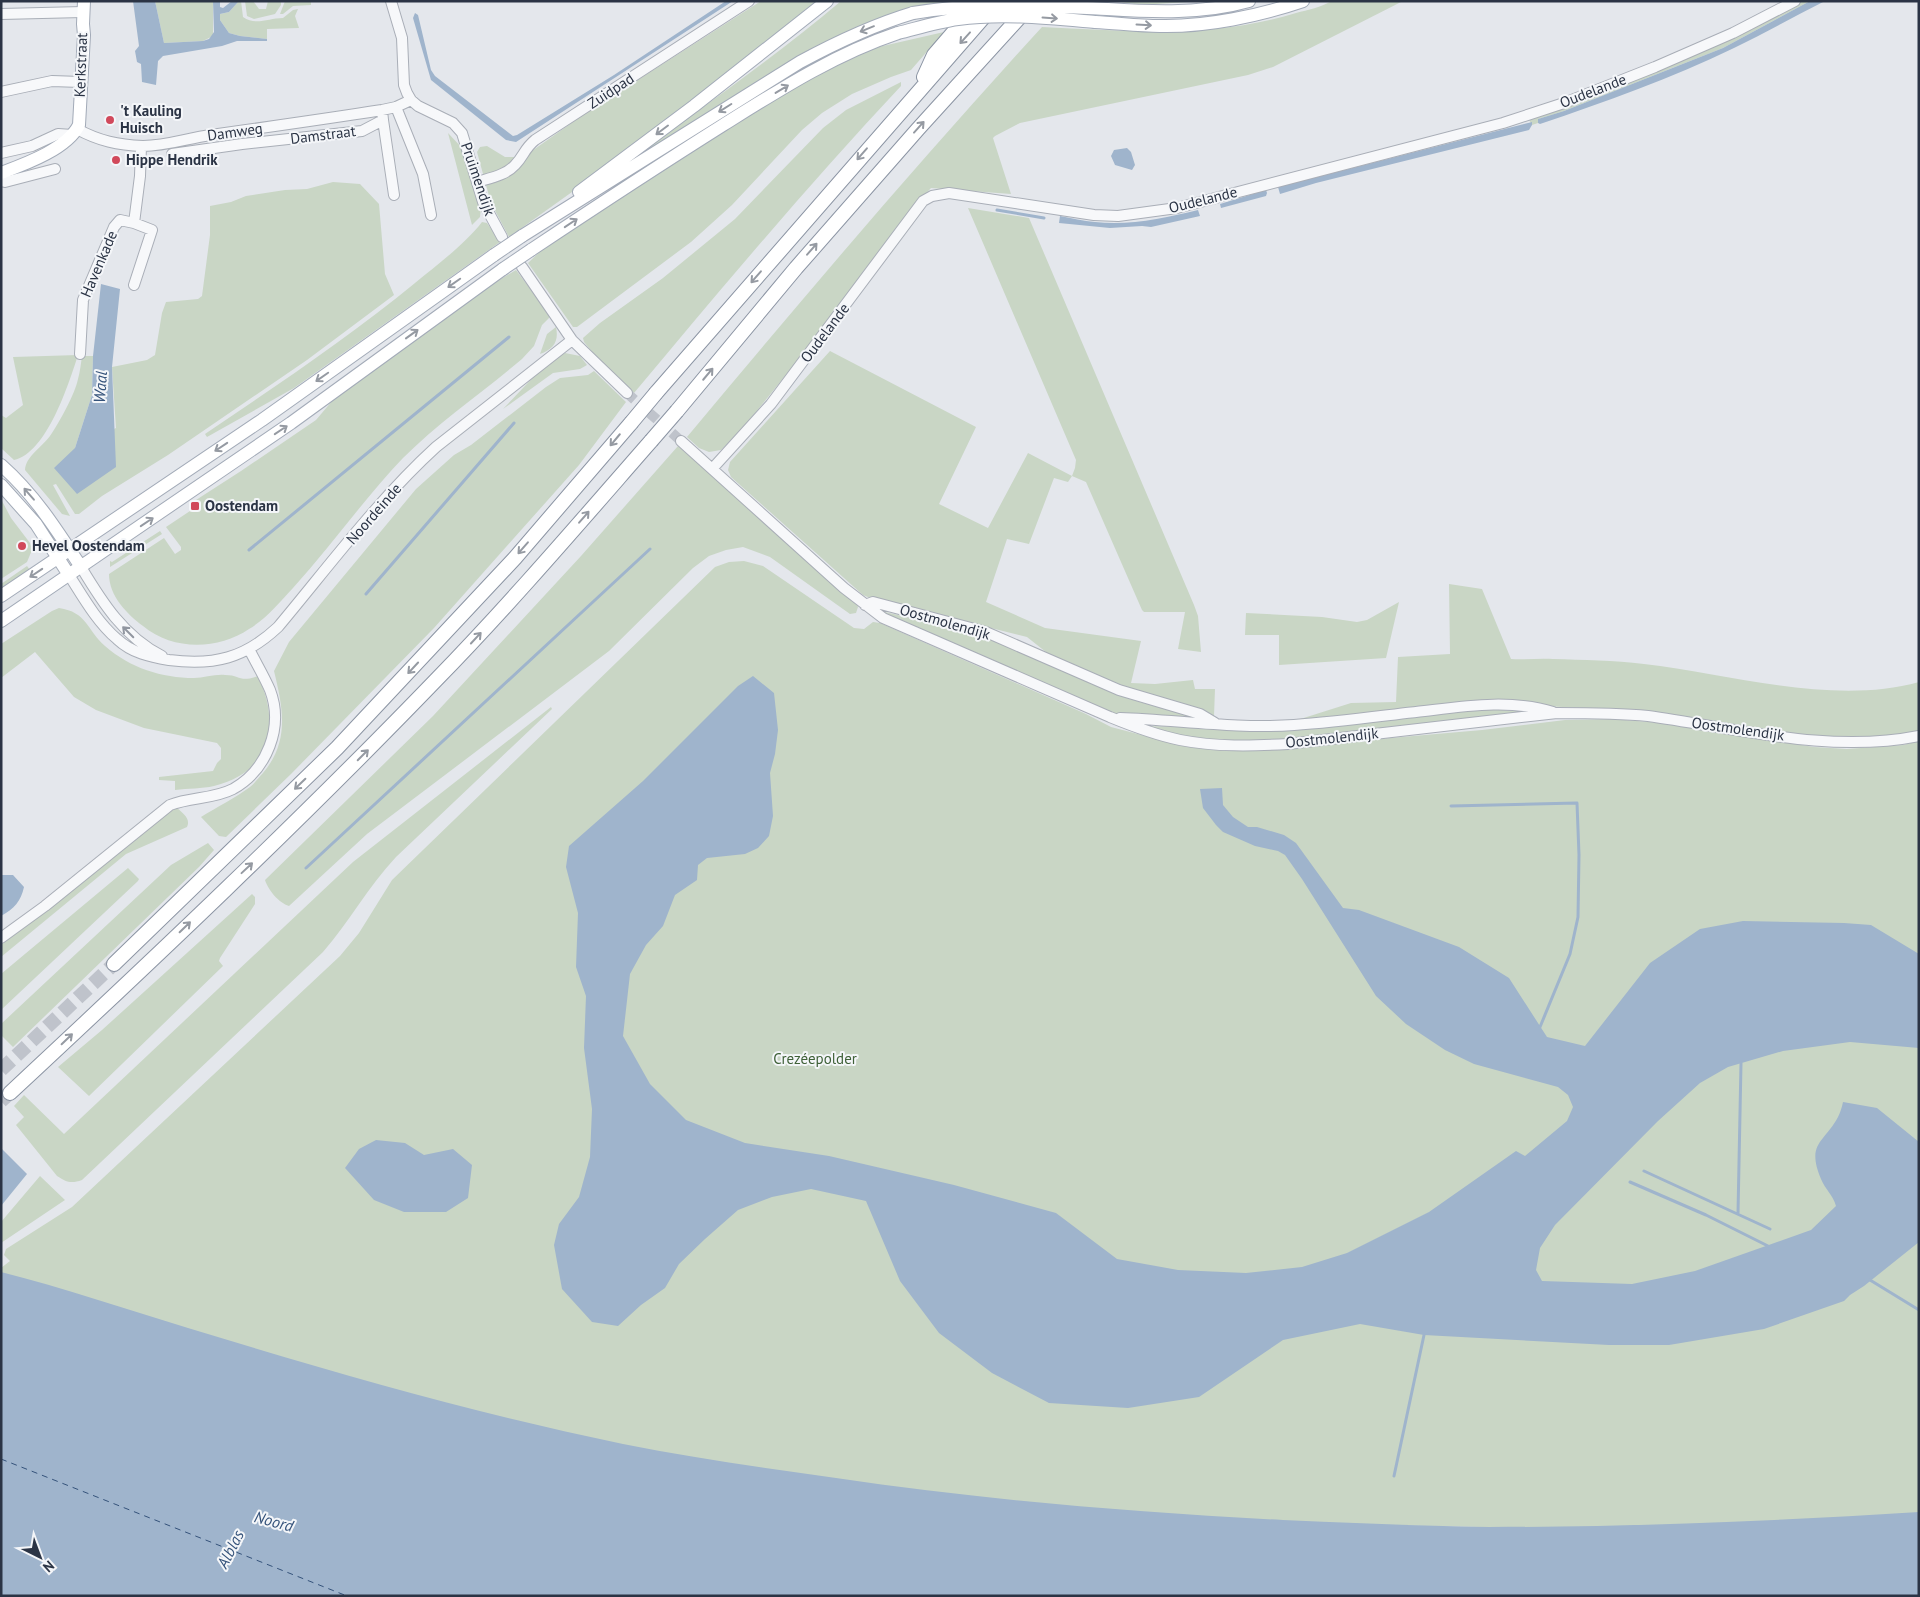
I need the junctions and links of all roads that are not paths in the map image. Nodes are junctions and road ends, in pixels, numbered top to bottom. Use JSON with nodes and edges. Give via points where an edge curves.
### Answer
{"nodes":[{"id":1,"x":391,"y":1,"type":"edge"},
{"id":2,"x":749,"y":1,"type":"edge"},
{"id":3,"x":827,"y":1,"type":"edge"},
{"id":4,"x":979,"y":1,"type":"edge"},
{"id":5,"x":997,"y":1,"type":"edge"},
{"id":6,"x":1034,"y":1,"type":"edge"},
{"id":7,"x":1250,"y":1,"type":"edge"},
{"id":8,"x":1303,"y":1,"type":"edge"},
{"id":9,"x":1795,"y":1,"type":"edge"},
{"id":10,"x":84,"y":7,"type":"edge"},
{"id":11,"x":1,"y":14,"type":"edge"},
{"id":12,"x":80,"y":82,"type":"junction"},
{"id":13,"x":917,"y":91,"type":"junction"},
{"id":14,"x":1,"y":92,"type":"edge"},
{"id":15,"x":411,"y":100,"type":"junction"},
{"id":16,"x":396,"y":107,"type":"junction"},
{"id":17,"x":382,"y":115,"type":"junction"},
{"id":18,"x":74,"y":132,"type":"junction"},
{"id":19,"x":141,"y":146,"type":"junction"},
{"id":20,"x":1,"y":153,"type":"edge"},
{"id":21,"x":172,"y":154,"type":"dead end"},
{"id":22,"x":55,"y":169,"type":"dead end"},
{"id":23,"x":1,"y":173,"type":"edge"},
{"id":24,"x":1,"y":181,"type":"edge"},
{"id":25,"x":477,"y":182,"type":"junction"},
{"id":26,"x":394,"y":195,"type":"dead end"},
{"id":27,"x":431,"y":215,"type":"dead end"},
{"id":28,"x":134,"y":223,"type":"junction"},
{"id":29,"x":522,"y":236,"type":"junction"},
{"id":30,"x":502,"y":237,"type":"dead end"},
{"id":31,"x":522,"y":267,"type":"dead end"},
{"id":32,"x":134,"y":285,"type":"dead end"},
{"id":33,"x":572,"y":340,"type":"junction"},
{"id":34,"x":80,"y":354,"type":"dead end"},
{"id":35,"x":628,"y":393,"type":"tunnel mouth"},
{"id":36,"x":681,"y":441,"type":"tunnel mouth"},
{"id":37,"x":1,"y":465,"type":"edge"},
{"id":38,"x":712,"y":469,"type":"junction"},
{"id":39,"x":1,"y":486,"type":"edge"},
{"id":40,"x":70,"y":550,"type":"junction"},
{"id":41,"x":58,"y":558,"type":"junction"},
{"id":42,"x":81,"y":567,"type":"junction"},
{"id":43,"x":69,"y":575,"type":"junction"},
{"id":44,"x":1,"y":596,"type":"edge"},
{"id":45,"x":865,"y":605,"type":"junction"},
{"id":46,"x":1,"y":621,"type":"edge"},
{"id":47,"x":249,"y":649,"type":"junction"},
{"id":48,"x":172,"y":660,"type":"junction"},
{"id":49,"x":1557,"y":713,"type":"junction"},
{"id":50,"x":1110,"y":717,"type":"junction"},
{"id":51,"x":1218,"y":724,"type":"junction"},
{"id":52,"x":1919,"y":736,"type":"edge"},
{"id":53,"x":1,"y":938,"type":"edge"},
{"id":54,"x":114,"y":964,"type":"tunnel mouth"},
{"id":55,"x":10,"y":1093,"type":"tunnel mouth"}],
"edges":[{"from":1,"to":15,"type":"street","via":[[402,38],[404,85]]},
{"from":2,"to":25,"type":"street","name":"Zuidpad","via":[[535,140],[507,172]]},
{"from":3,"to":29,"type":"main road","one_way":true},
{"from":4,"to":13,"type":"highway","via":[[934,55]]},
{"from":5,"to":13,"type":"highway","one_way":true},
{"from":55,"to":6,"type":"highway","one_way":true,"bridge":true,"via":[[304,814],[411,706],[531,578],[677,412],[796,268]]},
{"from":7,"to":29,"type":"main road","one_way":true,"bridge":true,"via":[[1197,10],[1149,12],[1005,4],[964,6],[913,14],[866,29],[800,62]]},
{"from":42,"to":8,"type":"main road","one_way":true,"bridge":true,"via":[[291,423],[503,268],[666,161],[793,82],[850,51],[927,25],[981,17],[1162,26],[1250,16]]},
{"from":9,"to":38,"type":"street","name":"Oudelande","via":[[1733,33],[1564,103],[1512,120],[1177,208],[1118,216],[1094,215],[949,192],[932,196],[923,201],[770,404]]},
{"from":10,"to":11,"type":"street"},
{"from":10,"to":12,"type":"main road","name":"Kerkstraat"},
{"from":12,"to":14,"type":"street","via":[[52,81]]},
{"from":12,"to":18,"type":"main road","name":"Kerkstraat","via":[[80,118]]},
{"from":13,"to":54,"type":"highway","one_way":true,"bridge":true,"via":[[514,558],[337,748]]},
{"from":15,"to":16,"type":"street","name":"Damweg"},
{"from":15,"to":25,"type":"street","name":"Pruimendijk","via":[[453,123],[462,133]]},
{"from":16,"to":17,"type":"street","name":"Damweg"},
{"from":16,"to":27,"type":"street","via":[[423,174]]},
{"from":17,"to":19,"type":"street","name":"Damweg"},
{"from":17,"to":21,"type":"street","name":"Damstraat","via":[[362,130]]},
{"from":17,"to":26,"type":"street"},
{"from":18,"to":19,"type":"street","name":"Damweg","via":[[105,142]]},
{"from":18,"to":20,"type":"street","via":[[58,134],[32,146]]},
{"from":18,"to":23,"type":"main road","via":[[39,157]]},
{"from":19,"to":28,"type":"street","via":[[140,185]]},
{"from":22,"to":24,"type":"street"},
{"from":25,"to":30,"type":"street","name":"Pruimendijk","via":[[483,202]]},
{"from":28,"to":32,"type":"street","via":[[152,230]]},
{"from":28,"to":34,"type":"street","name":"Havenkade","via":[[120,220],[114,227],[83,300]]},
{"from":29,"to":40,"type":"main road","one_way":true,"bridge":true,"via":[[262,420]]},
{"from":31,"to":33,"type":"street"},
{"from":33,"to":35,"type":"street"},
{"from":33,"to":47,"type":"street","name":"Noordeinde","via":[[421,461],[278,627]]},
{"from":36,"to":38,"type":"street","name":"Oostmolendijk"},
{"from":40,"to":37,"type":"main road","name":"Noordeinde","one_way":true,"via":[[36,502]]},
{"from":38,"to":45,"type":"street","name":"Oostmolendijk"},
{"from":39,"to":41,"type":"main road","name":"Noordeinde","via":[[36,524]]},
{"from":40,"to":41,"type":"main road"},
{"from":40,"to":42,"type":"main road","name":"Noordeinde"},
{"from":41,"to":43,"type":"main road","name":"Noordeinde"},
{"from":41,"to":44,"type":"main road","one_way":true},
{"from":42,"to":43,"type":"main road"},
{"from":48,"to":42,"type":"street","name":"Noordeinde","one_way":true,"via":[[133,638],[116,620]]},
{"from":43,"to":46,"type":"main road"},
{"from":43,"to":48,"type":"street","name":"Noordeinde","via":[[103,625],[117,639],[148,657]]},
{"from":45,"to":50,"type":"street","name":"Oostmolendijk","via":[[883,618]]},
{"from":45,"to":51,"type":"street","name":"Oostmolendijk","via":[[873,602],[986,632],[1119,690],[1200,714]]},
{"from":47,"to":48,"type":"street","name":"Noordeinde","via":[[211,662]]},
{"from":47,"to":53,"type":"street","via":[[274,704],[274,734],[258,767],[233,789],[170,805]]},
{"from":49,"to":50,"type":"street","name":"Oostmolendijk","via":[[1252,746],[1179,740]]},
{"from":49,"to":51,"type":"street","name":"Oostmolendijk","via":[[1539,708],[1491,705],[1294,725]]},
{"from":49,"to":52,"type":"street","name":"Oostmolendijk","via":[[1645,716],[1834,742]]},
{"from":50,"to":51,"type":"street","name":"Oostmolendijk"}]}
